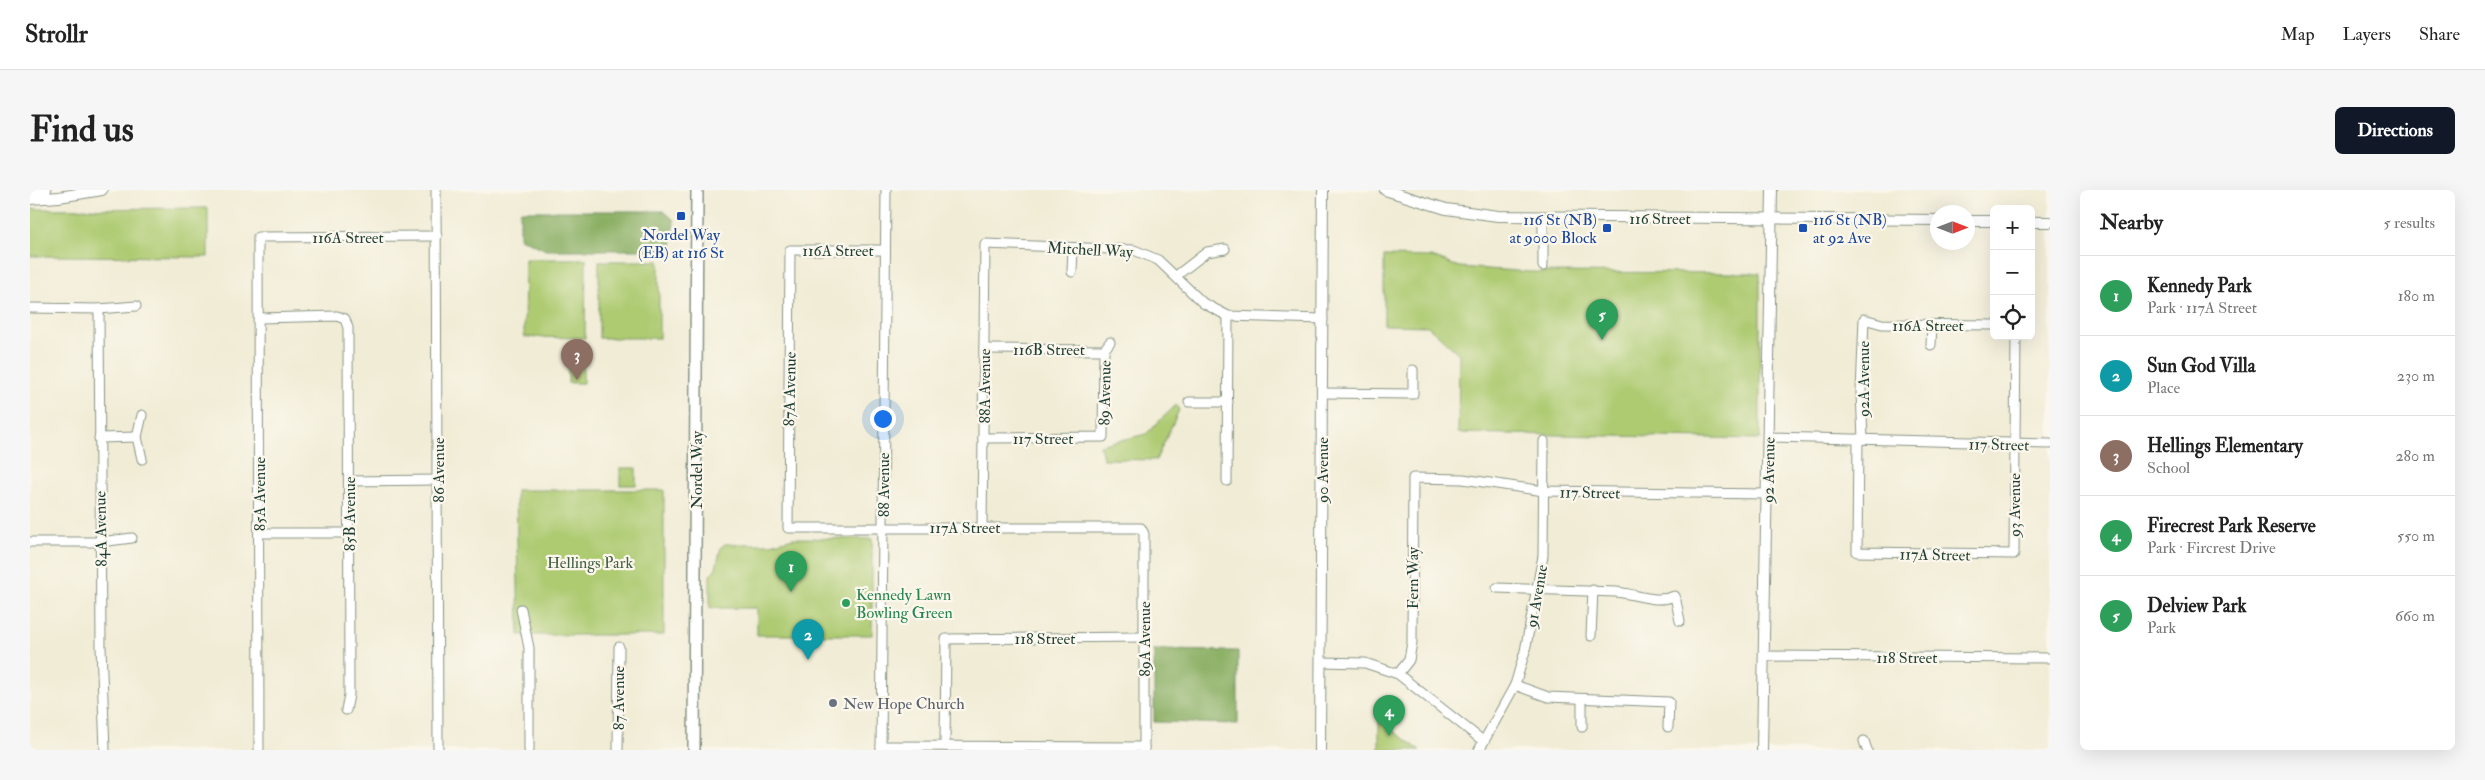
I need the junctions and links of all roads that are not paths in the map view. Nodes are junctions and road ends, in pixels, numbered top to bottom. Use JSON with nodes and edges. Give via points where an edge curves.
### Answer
{"nodes":[{"id":1,"x":46,"y":190,"type":"edge"},
{"id":2,"x":102,"y":190,"type":"edge"},
{"id":3,"x":436,"y":190,"type":"edge"},
{"id":4,"x":697,"y":190,"type":"edge"},
{"id":5,"x":886,"y":190,"type":"edge"},
{"id":6,"x":1323,"y":190,"type":"edge"},
{"id":7,"x":1385,"y":190,"type":"edge"},
{"id":8,"x":1772,"y":190,"type":"edge"},
{"id":9,"x":30,"y":191,"type":"edge"},
{"id":10,"x":84,"y":192,"type":"edge"},
{"id":11,"x":30,"y":199,"type":"edge"},
{"id":12,"x":1543,"y":218,"type":"junction"},
{"id":13,"x":1772,"y":219,"type":"junction"},
{"id":14,"x":1930,"y":220,"type":"edge"},
{"id":15,"x":1975,"y":221,"type":"edge"},
{"id":16,"x":1990,"y":221,"type":"edge"},
{"id":17,"x":2035,"y":222,"type":"edge"},
{"id":18,"x":2050,"y":222,"type":"edge"},
{"id":19,"x":437,"y":236,"type":"junction"},
{"id":20,"x":258,"y":237,"type":"joint"},
{"id":21,"x":985,"y":244,"type":"joint"},
{"id":22,"x":1073,"y":248,"type":"junction"},
{"id":23,"x":1225,"y":249,"type":"dead end"},
{"id":24,"x":790,"y":250,"type":"joint"},
{"id":25,"x":885,"y":250,"type":"junction"},
{"id":26,"x":1543,"y":266,"type":"dead end"},
{"id":27,"x":1072,"y":272,"type":"dead end"},
{"id":28,"x":1176,"y":276,"type":"junction"},
{"id":29,"x":136,"y":306,"type":"dead end"},
{"id":30,"x":30,"y":308,"type":"edge"},
{"id":31,"x":99,"y":309,"type":"junction"},
{"id":32,"x":1228,"y":316,"type":"junction"},
{"id":33,"x":259,"y":318,"type":"junction"},
{"id":34,"x":1323,"y":319,"type":"junction"},
{"id":35,"x":1864,"y":319,"type":"joint"},
{"id":36,"x":1932,"y":325,"type":"junction"},
{"id":37,"x":1990,"y":325,"type":"edge"},
{"id":38,"x":2016,"y":340,"type":"edge"},
{"id":39,"x":1110,"y":342,"type":"dead end"},
{"id":40,"x":1931,"y":345,"type":"dead end"},
{"id":41,"x":984,"y":349,"type":"junction"},
{"id":42,"x":1104,"y":350,"type":"junction"},
{"id":43,"x":1413,"y":370,"type":"dead end"},
{"id":44,"x":1322,"y":393,"type":"junction"},
{"id":45,"x":1189,"y":402,"type":"dead end"},
{"id":46,"x":1228,"y":402,"type":"junction"},
{"id":47,"x":142,"y":415,"type":"dead end"},
{"id":48,"x":1103,"y":437,"type":"joint"},
{"id":49,"x":1768,"y":437,"type":"junction"},
{"id":50,"x":99,"y":438,"type":"junction"},
{"id":51,"x":137,"y":438,"type":"junction"},
{"id":52,"x":983,"y":438,"type":"junction"},
{"id":53,"x":1860,"y":439,"type":"junction"},
{"id":54,"x":1544,"y":441,"type":"dead end"},
{"id":55,"x":2014,"y":444,"type":"junction"},
{"id":56,"x":2050,"y":444,"type":"edge"},
{"id":57,"x":142,"y":459,"type":"dead end"},
{"id":58,"x":1413,"y":478,"type":"joint"},
{"id":59,"x":438,"y":480,"type":"junction"},
{"id":60,"x":349,"y":481,"type":"junction"},
{"id":61,"x":1227,"y":481,"type":"dead end"},
{"id":62,"x":1544,"y":491,"type":"junction"},
{"id":63,"x":1767,"y":494,"type":"junction"},
{"id":64,"x":883,"y":527,"type":"junction"},
{"id":65,"x":788,"y":528,"type":"joint"},
{"id":66,"x":982,"y":528,"type":"junction"},
{"id":67,"x":1142,"y":529,"type":"joint"},
{"id":68,"x":259,"y":533,"type":"junction"},
{"id":69,"x":349,"y":533,"type":"junction"},
{"id":70,"x":132,"y":538,"type":"dead end"},
{"id":71,"x":30,"y":542,"type":"edge"},
{"id":72,"x":100,"y":542,"type":"junction"},
{"id":73,"x":1857,"y":552,"type":"joint"},
{"id":74,"x":2014,"y":554,"type":"joint"},
{"id":75,"x":1497,"y":588,"type":"dead end"},
{"id":76,"x":1538,"y":589,"type":"junction"},
{"id":77,"x":1593,"y":590,"type":"junction"},
{"id":78,"x":521,"y":610,"type":"dead end"},
{"id":79,"x":1680,"y":621,"type":"dead end"},
{"id":80,"x":1591,"y":636,"type":"dead end"},
{"id":81,"x":1144,"y":637,"type":"junction"},
{"id":82,"x":619,"y":647,"type":"dead end"},
{"id":83,"x":1764,"y":656,"type":"junction"},
{"id":84,"x":2050,"y":658,"type":"edge"},
{"id":85,"x":1321,"y":662,"type":"junction"},
{"id":86,"x":1398,"y":674,"type":"junction"},
{"id":87,"x":1515,"y":685,"type":"junction"},
{"id":88,"x":1582,"y":699,"type":"junction"},
{"id":89,"x":346,"y":710,"type":"dead end"},
{"id":90,"x":1582,"y":726,"type":"dead end"},
{"id":91,"x":1668,"y":727,"type":"dead end"},
{"id":92,"x":1483,"y":741,"type":"junction"},
{"id":93,"x":945,"y":746,"type":"junction"},
{"id":94,"x":881,"y":748,"type":"edge"},
{"id":95,"x":1144,"y":748,"type":"edge"},
{"id":96,"x":104,"y":750,"type":"edge"},
{"id":97,"x":259,"y":750,"type":"edge"},
{"id":98,"x":438,"y":750,"type":"edge"},
{"id":99,"x":529,"y":750,"type":"edge"},
{"id":100,"x":618,"y":750,"type":"edge"},
{"id":101,"x":694,"y":750,"type":"edge"},
{"id":102,"x":1320,"y":750,"type":"edge"},
{"id":103,"x":1479,"y":750,"type":"edge"},
{"id":104,"x":1762,"y":750,"type":"edge"}],
"edges":[{"from":1,"to":9,"type":"street"},
{"from":2,"to":10,"type":"street"},
{"from":3,"to":19,"type":"street","name":"86 Avenue"},
{"from":4,"to":101,"type":"main road","name":"Nordel Way"},
{"from":5,"to":25,"type":"street","name":"88 Avenue"},
{"from":6,"to":34,"type":"street","name":"90 Avenue"},
{"from":7,"to":12,"type":"street","name":"116 Street","via":[[1473,214]]},
{"from":8,"to":13,"type":"street","name":"92 Avenue"},
{"from":10,"to":11,"type":"street"},
{"from":12,"to":13,"type":"street","name":"116 Street"},
{"from":12,"to":26,"type":"street"},
{"from":13,"to":14,"type":"street","name":"116 Street"},
{"from":13,"to":49,"type":"street","name":"92 Avenue"},
{"from":15,"to":16,"type":"street"},
{"from":17,"to":18,"type":"street"},
{"from":19,"to":20,"type":"street","name":"116A Street"},
{"from":19,"to":59,"type":"street","name":"86 Avenue"},
{"from":20,"to":33,"type":"street","name":"85A Avenue"},
{"from":21,"to":22,"type":"street","name":"Mitchell Way"},
{"from":21,"to":41,"type":"street","name":"88A Avenue"},
{"from":22,"to":27,"type":"street"},
{"from":22,"to":28,"type":"street","name":"Mitchell Way","via":[[1142,252],[1158,260]]},
{"from":23,"to":28,"type":"street","via":[[1207,252]]},
{"from":24,"to":25,"type":"street","name":"116A Street"},
{"from":24,"to":65,"type":"street","name":"87A Avenue"},
{"from":25,"to":64,"type":"street","name":"88 Avenue"},
{"from":28,"to":32,"type":"street","name":"Mitchell Way","via":[[1203,303]]},
{"from":29,"to":31,"type":"street"},
{"from":30,"to":31,"type":"street"},
{"from":31,"to":50,"type":"street","name":"84A Avenue"},
{"from":32,"to":34,"type":"street","name":"Mitchell Way"},
{"from":32,"to":46,"type":"street"},
{"from":33,"to":60,"type":"street","name":"85B Avenue","via":[[337,316],[345,319],[348,328]]},
{"from":33,"to":68,"type":"street","name":"85A Avenue"},
{"from":34,"to":44,"type":"street","name":"90 Avenue"},
{"from":35,"to":36,"type":"street","name":"116A Street","via":[[1882,324]]},
{"from":35,"to":53,"type":"street","name":"92A Avenue"},
{"from":36,"to":37,"type":"street","name":"116A Street"},
{"from":36,"to":40,"type":"street"},
{"from":38,"to":55,"type":"street","name":"93 Avenue"},
{"from":39,"to":42,"type":"street","name":"116B Street"},
{"from":41,"to":42,"type":"street","name":"116B Street"},
{"from":41,"to":52,"type":"street","name":"88A Avenue"},
{"from":42,"to":48,"type":"street","name":"89 Avenue"},
{"from":43,"to":44,"type":"street","via":[[1413,394]]},
{"from":44,"to":85,"type":"street","name":"90 Avenue"},
{"from":45,"to":46,"type":"street"},
{"from":46,"to":61,"type":"street"},
{"from":47,"to":51,"type":"street"},
{"from":48,"to":52,"type":"street","name":"117 Street"},
{"from":49,"to":53,"type":"street","name":"117 Street"},
{"from":49,"to":63,"type":"street","name":"92 Avenue"},
{"from":50,"to":51,"type":"street"},
{"from":50,"to":72,"type":"street","name":"84A Avenue"},
{"from":51,"to":57,"type":"street"},
{"from":52,"to":66,"type":"street","name":"88A Avenue"},
{"from":53,"to":55,"type":"street","name":"117 Street"},
{"from":53,"to":73,"type":"street","name":"92A Avenue"},
{"from":54,"to":62,"type":"street","name":"91 Avenue"},
{"from":55,"to":56,"type":"street","name":"117 Street"},
{"from":55,"to":74,"type":"street","name":"93 Avenue"},
{"from":58,"to":62,"type":"street","name":"117 Street","via":[[1463,479]]},
{"from":58,"to":86,"type":"street","name":"Fern Way","via":[[1412,642],[1409,660]]},
{"from":59,"to":60,"type":"street"},
{"from":59,"to":98,"type":"street","name":"86 Avenue"},
{"from":60,"to":69,"type":"street","name":"85B Avenue"},
{"from":62,"to":63,"type":"street","name":"117 Street"},
{"from":62,"to":76,"type":"street","name":"91 Avenue","via":[[1543,556]]},
{"from":63,"to":83,"type":"street","name":"92 Avenue"},
{"from":64,"to":65,"type":"street","name":"117A Street"},
{"from":64,"to":66,"type":"street","name":"117A Street"},
{"from":64,"to":94,"type":"street","name":"88 Avenue"},
{"from":66,"to":67,"type":"street","name":"117A Street"},
{"from":67,"to":81,"type":"street","name":"89A Avenue"},
{"from":68,"to":69,"type":"street"},
{"from":68,"to":97,"type":"street","name":"85A Avenue"},
{"from":69,"to":89,"type":"street","name":"85B Avenue","via":[[349,695]]},
{"from":70,"to":72,"type":"street"},
{"from":71,"to":72,"type":"street"},
{"from":72,"to":96,"type":"street","name":"84A Avenue"},
{"from":73,"to":74,"type":"street","name":"117A Street"},
{"from":75,"to":76,"type":"street"},
{"from":76,"to":77,"type":"street"},
{"from":76,"to":87,"type":"street","name":"91 Avenue"},
{"from":77,"to":79,"type":"street","via":[[1629,593],[1643,599],[1664,600],[1675,596]]},
{"from":77,"to":80,"type":"street"},
{"from":78,"to":99,"type":"street","via":[[529,648]]},
{"from":81,"to":93,"type":"street","name":"118 Street","via":[[946,639]]},
{"from":81,"to":95,"type":"street","name":"89A Avenue"},
{"from":82,"to":100,"type":"street","name":"87 Avenue"},
{"from":83,"to":84,"type":"street","name":"118 Street"},
{"from":83,"to":104,"type":"street","name":"92 Avenue"},
{"from":85,"to":86,"type":"street","via":[[1365,663]]},
{"from":85,"to":102,"type":"street","name":"90 Avenue"},
{"from":86,"to":92,"type":"street"},
{"from":87,"to":88,"type":"street","via":[[1548,697]]},
{"from":87,"to":92,"type":"street","name":"91 Avenue"},
{"from":88,"to":90,"type":"street"},
{"from":88,"to":91,"type":"street","via":[[1669,702]]},
{"from":92,"to":103,"type":"street","name":"91 Avenue"},
{"from":93,"to":94,"type":"street"},
{"from":93,"to":95,"type":"street"}]}
